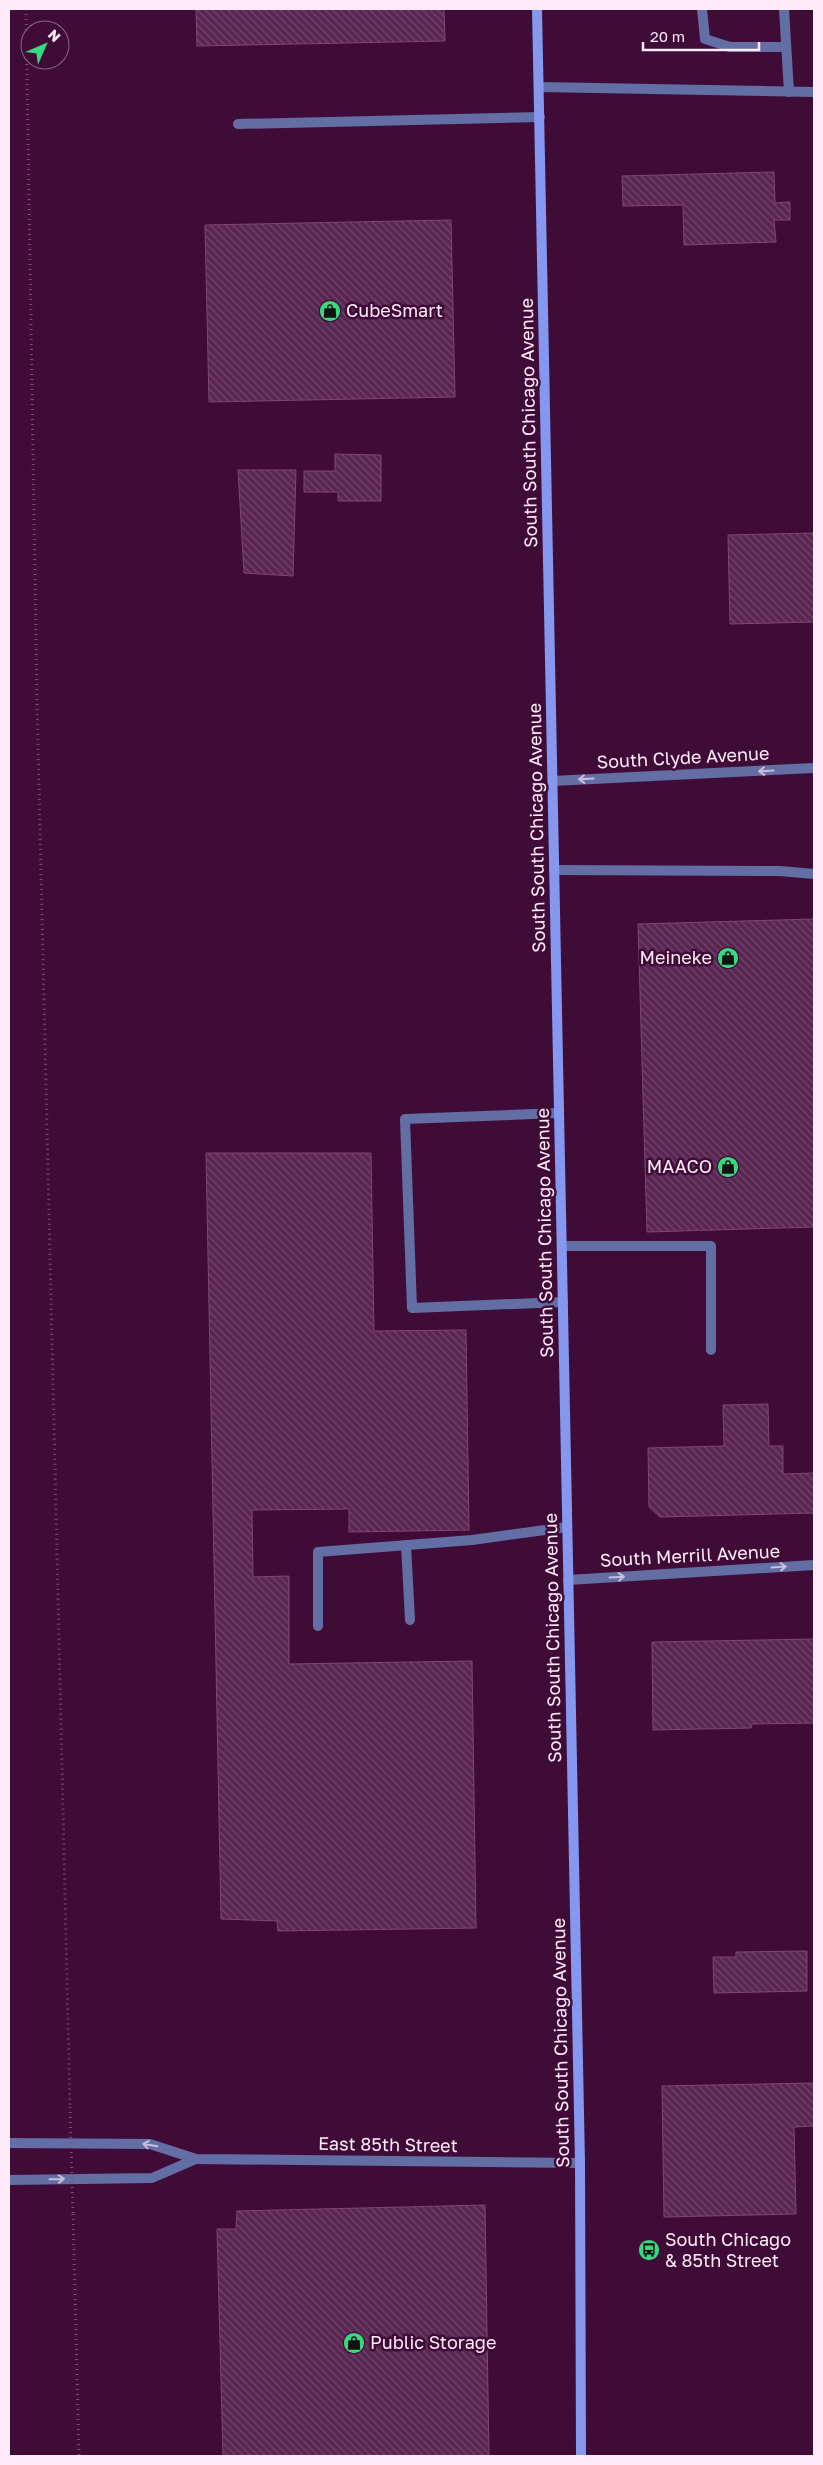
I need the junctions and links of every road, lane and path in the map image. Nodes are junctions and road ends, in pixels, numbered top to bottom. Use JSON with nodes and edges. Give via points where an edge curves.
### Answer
{"nodes":[{"id":1,"x":26,"y":9,"type":"edge"},
{"id":2,"x":538,"y":9,"type":"edge"},
{"id":3,"x":702,"y":9,"type":"edge"},
{"id":4,"x":784,"y":9,"type":"edge"},
{"id":5,"x":786,"y":47,"type":"junction"},
{"id":6,"x":539,"y":87,"type":"junction"},
{"id":7,"x":789,"y":92,"type":"junction"},
{"id":8,"x":814,"y":92,"type":"edge"},
{"id":9,"x":540,"y":117,"type":"junction"},
{"id":10,"x":238,"y":124,"type":"dead end"},
{"id":11,"x":814,"y":768,"type":"edge"},
{"id":12,"x":553,"y":781,"type":"junction"},
{"id":13,"x":554,"y":870,"type":"junction"},
{"id":14,"x":814,"y":874,"type":"edge"},
{"id":15,"x":559,"y":1113,"type":"junction"},
{"id":16,"x":562,"y":1246,"type":"junction"},
{"id":17,"x":563,"y":1302,"type":"junction"},
{"id":18,"x":711,"y":1350,"type":"dead end"},
{"id":19,"x":567,"y":1528,"type":"junction"},
{"id":20,"x":406,"y":1545,"type":"junction"},
{"id":21,"x":814,"y":1565,"type":"edge"},
{"id":22,"x":568,"y":1580,"type":"junction"},
{"id":23,"x":410,"y":1620,"type":"dead end"},
{"id":24,"x":318,"y":1626,"type":"dead end"},
{"id":25,"x":9,"y":2143,"type":"edge"},
{"id":26,"x":196,"y":2159,"type":"junction"},
{"id":27,"x":580,"y":2163,"type":"junction"},
{"id":28,"x":9,"y":2180,"type":"edge"},
{"id":29,"x":80,"y":2456,"type":"edge"},
{"id":30,"x":581,"y":2456,"type":"edge"}],
"edges":[{"from":1,"to":29,"type":"path","bridge":true,"via":[[37,702]]},
{"from":2,"to":6,"type":"main road","name":"South South Chicago Avenue"},
{"from":3,"to":5,"type":"street","via":[[705,39],[730,47]]},
{"from":4,"to":5,"type":"street"},
{"from":5,"to":7,"type":"street"},
{"from":6,"to":7,"type":"street"},
{"from":6,"to":9,"type":"main road","name":"South South Chicago Avenue"},
{"from":7,"to":8,"type":"street"},
{"from":9,"to":10,"type":"street"},
{"from":9,"to":12,"type":"main road","name":"South South Chicago Avenue"},
{"from":11,"to":12,"type":"street","name":"South Clyde Avenue","one_way":true},
{"from":12,"to":13,"type":"main road","name":"South South Chicago Avenue"},
{"from":13,"to":14,"type":"street"},
{"from":13,"to":15,"type":"main road","name":"South South Chicago Avenue"},
{"from":15,"to":16,"type":"main road","name":"South South Chicago Avenue"},
{"from":15,"to":17,"type":"street","via":[[405,1119],[412,1308]]},
{"from":16,"to":17,"type":"main road","name":"South South Chicago Avenue"},
{"from":16,"to":18,"type":"street","via":[[712,1246]]},
{"from":17,"to":19,"type":"main road","name":"South South Chicago Avenue"},
{"from":19,"to":20,"type":"street"},
{"from":19,"to":22,"type":"main road","name":"South South Chicago Avenue"},
{"from":20,"to":23,"type":"street"},
{"from":20,"to":24,"type":"street","via":[[318,1552]]},
{"from":22,"to":21,"type":"street","name":"South Merrill Avenue","one_way":true},
{"from":22,"to":27,"type":"main road","name":"South South Chicago Avenue"},
{"from":26,"to":25,"type":"street","name":"East 85th Street","one_way":true,"via":[[150,2144]]},
{"from":26,"to":27,"type":"street","name":"East 85th Street"},
{"from":28,"to":26,"type":"street","name":"East 85th Street","one_way":true,"via":[[152,2178]]},
{"from":27,"to":30,"type":"main road","name":"South South Chicago Avenue"}]}
